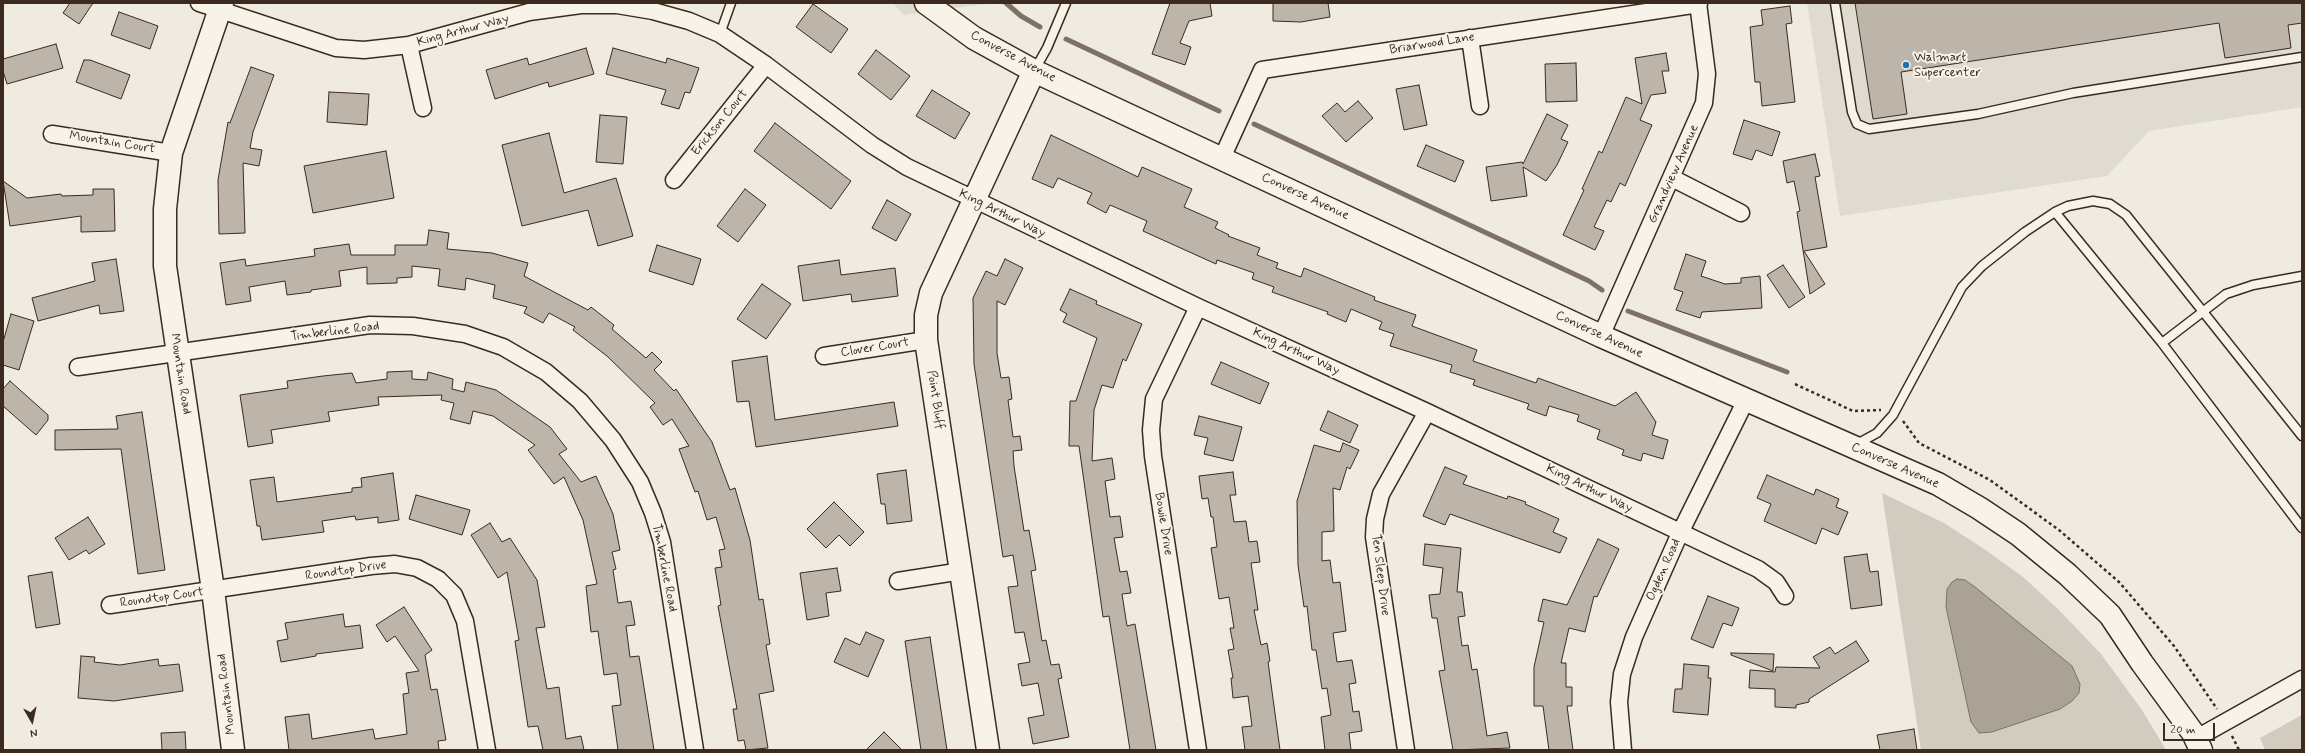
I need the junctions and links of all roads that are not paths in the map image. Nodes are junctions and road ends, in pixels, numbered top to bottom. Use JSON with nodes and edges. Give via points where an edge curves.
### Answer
{"nodes":[{"id":1,"x":199,"y":3,"type":"edge"},
{"id":2,"x":731,"y":3,"type":"edge"},
{"id":3,"x":926,"y":3,"type":"edge"},
{"id":4,"x":1066,"y":3,"type":"edge"},
{"id":5,"x":1835,"y":3,"type":"edge"},
{"id":6,"x":1698,"y":4,"type":"edge"},
{"id":7,"x":220,"y":7,"type":"edge"},
{"id":8,"x":528,"y":8,"type":"edge"},
{"id":9,"x":720,"y":34,"type":"junction"},
{"id":10,"x":1470,"y":38,"type":"junction"},
{"id":11,"x":409,"y":45,"type":"junction"},
{"id":12,"x":2302,"y":57,"type":"edge"},
{"id":13,"x":766,"y":65,"type":"junction"},
{"id":14,"x":1034,"y":71,"type":"junction"},
{"id":15,"x":1480,"y":106,"type":"dead end"},
{"id":16,"x":423,"y":108,"type":"dead end"},
{"id":17,"x":52,"y":134,"type":"dead end"},
{"id":18,"x":171,"y":153,"type":"junction"},
{"id":19,"x":1222,"y":158,"type":"junction"},
{"id":20,"x":1672,"y":178,"type":"junction"},
{"id":21,"x":674,"y":180,"type":"dead end"},
{"id":22,"x":973,"y":200,"type":"junction"},
{"id":23,"x":2055,"y":212,"type":"junction"},
{"id":24,"x":1742,"y":214,"type":"dead end"},
{"id":25,"x":2302,"y":276,"type":"edge"},
{"id":26,"x":1198,"y":307,"type":"junction"},
{"id":27,"x":2202,"y":313,"type":"junction"},
{"id":28,"x":1601,"y":336,"type":"junction"},
{"id":29,"x":926,"y":340,"type":"junction"},
{"id":30,"x":2162,"y":343,"type":"junction"},
{"id":31,"x":176,"y":354,"type":"junction"},
{"id":32,"x":824,"y":356,"type":"dead end"},
{"id":33,"x":78,"y":367,"type":"dead end"},
{"id":34,"x":1746,"y":400,"type":"junction"},
{"id":35,"x":1427,"y":412,"type":"junction"},
{"id":36,"x":2302,"y":436,"type":"edge"},
{"id":37,"x":1852,"y":446,"type":"junction"},
{"id":38,"x":2302,"y":528,"type":"edge"},
{"id":39,"x":1680,"y":533,"type":"junction"},
{"id":40,"x":962,"y":571,"type":"junction"},
{"id":41,"x":898,"y":581,"type":"dead end"},
{"id":42,"x":213,"y":590,"type":"junction"},
{"id":43,"x":1785,"y":596,"type":"dead end"},
{"id":44,"x":110,"y":605,"type":"dead end"},
{"id":45,"x":2302,"y":679,"type":"edge"},
{"id":46,"x":2198,"y":744,"type":"edge"},
{"id":47,"x":233,"y":750,"type":"edge"},
{"id":48,"x":487,"y":750,"type":"edge"},
{"id":49,"x":695,"y":750,"type":"edge"},
{"id":50,"x":988,"y":750,"type":"edge"},
{"id":51,"x":1198,"y":750,"type":"edge"},
{"id":52,"x":1406,"y":750,"type":"edge"},
{"id":53,"x":1623,"y":750,"type":"edge"}],
"edges":[{"from":1,"to":7,"type":"street","name":"King Arthur Way"},
{"from":2,"to":9,"type":"lane"},
{"from":3,"to":14,"type":"main road","name":"Converse Avenue","via":[[974,38]]},
{"from":4,"to":14,"type":"lane"},
{"from":5,"to":12,"type":"lane","via":[[1852,112],[1857,124],[1869,129],[1978,114],[2073,93]]},
{"from":6,"to":10,"type":"street","name":"Briarwood Lane"},
{"from":6,"to":20,"type":"street","name":"Grandview Avenue","via":[[1708,74],[1704,103]]},
{"from":7,"to":11,"type":"street","name":"King Arthur Way","via":[[336,48],[364,50]]},
{"from":7,"to":18,"type":"main road","name":"Mountain Road"},
{"from":8,"to":9,"type":"street","name":"King Arthur Way","via":[[617,5],[689,21]]},
{"from":8,"to":11,"type":"street","name":"King Arthur Way"},
{"from":9,"to":13,"type":"street","name":"King Arthur Way"},
{"from":10,"to":15,"type":"street"},
{"from":10,"to":19,"type":"street","name":"Briarwood Lane","via":[[1262,70]]},
{"from":11,"to":16,"type":"street"},
{"from":13,"to":21,"type":"street","name":"Erickson Court"},
{"from":13,"to":22,"type":"street","name":"King Arthur Way","via":[[872,145],[907,167]]},
{"from":14,"to":19,"type":"main road","name":"Converse Avenue"},
{"from":14,"to":22,"type":"main road","name":"Point Bluff"},
{"from":17,"to":18,"type":"street","name":"Mountain Court"},
{"from":18,"to":31,"type":"main road","name":"Mountain Road","via":[[165,209],[165,266]]},
{"from":19,"to":28,"type":"main road","name":"Converse Avenue"},
{"from":20,"to":24,"type":"street"},
{"from":20,"to":28,"type":"street","name":"Grandview Avenue"},
{"from":22,"to":26,"type":"street","name":"King Arthur Way"},
{"from":22,"to":29,"type":"main road","name":"Point Bluff","via":[[931,293],[926,315]]},
{"from":23,"to":27,"type":"lane","via":[[2078,203],[2093,201],[2110,204],[2126,215]]},
{"from":23,"to":30,"type":"lane"},
{"from":23,"to":37,"type":"lane","via":[[2019,236],[1982,266],[1962,287],[1893,415],[1872,437]]},
{"from":25,"to":27,"type":"lane","via":[[2253,285],[2226,294]]},
{"from":26,"to":35,"type":"street","name":"King Arthur Way"},
{"from":26,"to":51,"type":"street","name":"Bowie Drive","via":[[1154,399],[1152,430],[1153,456]]},
{"from":27,"to":30,"type":"lane"},
{"from":27,"to":36,"type":"lane"},
{"from":28,"to":34,"type":"main road","name":"Converse Avenue"},
{"from":29,"to":32,"type":"street","name":"Clover Court"},
{"from":29,"to":40,"type":"main road","name":"Point Bluff"},
{"from":30,"to":38,"type":"lane"},
{"from":31,"to":33,"type":"street","name":"Timberline Road"},
{"from":31,"to":42,"type":"main road","name":"Mountain Road"},
{"from":31,"to":49,"type":"street","name":"Timberline Road","via":[[370,326],[413,326],[465,334],[503,347],[546,372],[580,401],[613,440],[640,482],[653,513],[662,542]]},
{"from":34,"to":37,"type":"main road","name":"Converse Avenue"},
{"from":34,"to":39,"type":"street","name":"Ogden Road"},
{"from":35,"to":39,"type":"street","name":"King Arthur Way"},
{"from":35,"to":52,"type":"street","name":"Ten Sleep Drive","via":[[1381,494],[1374,531]]},
{"from":37,"to":46,"type":"main road","name":"Converse Avenue","via":[[1938,484],[1979,508],[2018,534],[2067,574],[2110,615]]},
{"from":39,"to":43,"type":"street","name":"King Arthur Way","via":[[1758,569],[1776,582]]},
{"from":39,"to":53,"type":"street","name":"Ogden Road","via":[[1634,637],[1622,674],[1619,702]]},
{"from":40,"to":41,"type":"street"},
{"from":40,"to":50,"type":"main road","name":"Point Bluff"},
{"from":42,"to":44,"type":"street","name":"Roundtop Court"},
{"from":42,"to":47,"type":"main road","name":"Mountain Road"},
{"from":42,"to":48,"type":"street","name":"Roundtop Drive","via":[[395,564],[418,568],[438,579],[454,595],[465,621]]},
{"from":45,"to":46,"type":"street"}]}
